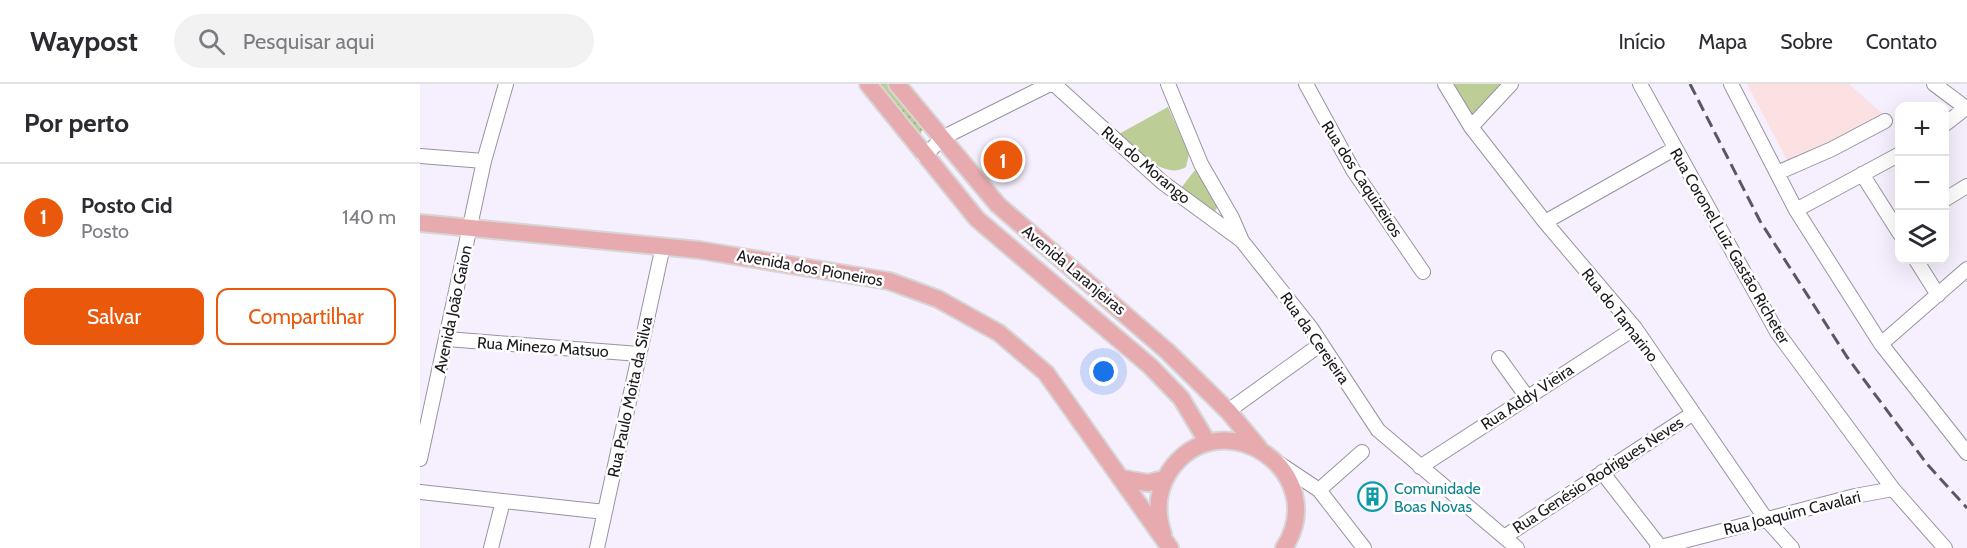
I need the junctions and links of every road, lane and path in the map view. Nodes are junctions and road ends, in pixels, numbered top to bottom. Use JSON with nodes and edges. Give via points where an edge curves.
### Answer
{"nodes":[{"id":1,"x":506,"y":84,"type":"edge"},
{"id":2,"x":868,"y":84,"type":"edge"},
{"id":3,"x":897,"y":84,"type":"edge"},
{"id":4,"x":1052,"y":84,"type":"edge"},
{"id":5,"x":1168,"y":84,"type":"edge"},
{"id":6,"x":1306,"y":84,"type":"edge"},
{"id":7,"x":1445,"y":84,"type":"edge"},
{"id":8,"x":1511,"y":84,"type":"edge"},
{"id":9,"x":1640,"y":84,"type":"edge"},
{"id":10,"x":1731,"y":84,"type":"edge"},
{"id":11,"x":1934,"y":84,"type":"edge"},
{"id":12,"x":1966,"y":108,"type":"edge"},
{"id":13,"x":1885,"y":121,"type":"dead end"},
{"id":14,"x":1949,"y":121,"type":"edge"},
{"id":15,"x":1471,"y":127,"type":"junction"},
{"id":16,"x":944,"y":137,"type":"junction"},
{"id":17,"x":1674,"y":149,"type":"junction"},
{"id":18,"x":1895,"y":155,"type":"edge"},
{"id":19,"x":420,"y":156,"type":"edge"},
{"id":20,"x":924,"y":156,"type":"junction"},
{"id":21,"x":484,"y":161,"type":"junction"},
{"id":22,"x":1777,"y":173,"type":"junction"},
{"id":23,"x":1862,"y":174,"type":"junction"},
{"id":24,"x":1967,"y":186,"type":"edge"},
{"id":25,"x":1949,"y":197,"type":"edge"},
{"id":26,"x":1796,"y":210,"type":"junction"},
{"id":27,"x":1545,"y":222,"type":"junction"},
{"id":28,"x":420,"y":223,"type":"edge"},
{"id":29,"x":1895,"y":225,"type":"edge"},
{"id":30,"x":469,"y":228,"type":"junction"},
{"id":31,"x":1242,"y":241,"type":"junction"},
{"id":32,"x":663,"y":246,"type":"junction"},
{"id":33,"x":1919,"y":264,"type":"edge"},
{"id":34,"x":1967,"y":269,"type":"edge"},
{"id":35,"x":1423,"y":272,"type":"dead end"},
{"id":36,"x":1938,"y":295,"type":"junction"},
{"id":37,"x":1635,"y":328,"type":"junction"},
{"id":38,"x":447,"y":339,"type":"junction"},
{"id":39,"x":1322,"y":344,"type":"junction"},
{"id":40,"x":1881,"y":344,"type":"junction"},
{"id":41,"x":639,"y":354,"type":"junction"},
{"id":42,"x":1499,"y":358,"type":"dead end"},
{"id":43,"x":1527,"y":397,"type":"junction"},
{"id":44,"x":1228,"y":411,"type":"junction"},
{"id":45,"x":1692,"y":414,"type":"junction"},
{"id":46,"x":1208,"y":443,"type":"junction"},
{"id":47,"x":1258,"y":448,"type":"junction"},
{"id":48,"x":1362,"y":452,"type":"dead end"},
{"id":49,"x":1967,"y":453,"type":"edge"},
{"id":50,"x":420,"y":459,"type":"edge"},
{"id":51,"x":1274,"y":459,"type":"junction"},
{"id":52,"x":1420,"y":467,"type":"junction"},
{"id":53,"x":1602,"y":472,"type":"junction"},
{"id":54,"x":1120,"y":478,"type":"junction"},
{"id":55,"x":1164,"y":479,"type":"junction"},
{"id":56,"x":1893,"y":489,"type":"junction"},
{"id":57,"x":1319,"y":490,"type":"junction"},
{"id":58,"x":420,"y":492,"type":"edge"},
{"id":59,"x":503,"y":501,"type":"junction"},
{"id":60,"x":605,"y":512,"type":"junction"},
{"id":61,"x":1766,"y":519,"type":"junction"},
{"id":62,"x":1504,"y":537,"type":"junction"},
{"id":63,"x":1168,"y":546,"type":"edge"},
{"id":64,"x":1659,"y":547,"type":"edge"},
{"id":65,"x":491,"y":548,"type":"edge"},
{"id":66,"x":597,"y":548,"type":"edge"},
{"id":67,"x":1284,"y":548,"type":"edge"},
{"id":68,"x":1364,"y":548,"type":"edge"},
{"id":69,"x":1517,"y":548,"type":"edge"},
{"id":70,"x":1792,"y":548,"type":"edge"},
{"id":71,"x":1945,"y":548,"type":"edge"}],
"edges":[{"from":1,"to":21,"type":"street","name":"Avenida João Gaion"},
{"from":2,"to":20,"type":"main road","name":"Avenida Laranjeiras"},
{"from":3,"to":16,"type":"main road","name":"Avenida Laranjeiras"},
{"from":4,"to":16,"type":"street"},
{"from":4,"to":31,"type":"street","name":"Rua do Morango","via":[[1154,175]]},
{"from":5,"to":31,"type":"street","name":"Rua da Cerejeira","via":[[1202,164]]},
{"from":6,"to":35,"type":"street","name":"Rua dos Caquizeiros","via":[[1353,170]]},
{"from":7,"to":15,"type":"street","name":"Rua do Tamarino"},
{"from":8,"to":15,"type":"street"},
{"from":9,"to":17,"type":"street","name":"Rua Coronel Luiz Gastão Richeter"},
{"from":10,"to":22,"type":"street"},
{"from":11,"to":12,"type":"street"},
{"from":12,"to":14,"type":"street"},
{"from":13,"to":22,"type":"street"},
{"from":15,"to":27,"type":"street","name":"Rua do Tamarino"},
{"from":16,"to":20,"type":"street"},
{"from":16,"to":44,"type":"main road","name":"Avenida Laranjeiras","via":[[998,205],[1129,316]]},
{"from":17,"to":27,"type":"street"},
{"from":17,"to":56,"type":"street","name":"Rua Coronel Luiz Gastão Richeter","via":[[1777,332]]},
{"from":18,"to":23,"type":"street"},
{"from":19,"to":21,"type":"street"},
{"from":20,"to":46,"type":"main road","name":"Avenida Laranjeiras","via":[[976,219],[1150,366],[1181,398]]},
{"from":21,"to":30,"type":"street","name":"Avenida João Gaion"},
{"from":22,"to":26,"type":"street"},
{"from":23,"to":26,"type":"street"},
{"from":23,"to":29,"type":"street"},
{"from":24,"to":25,"type":"street"},
{"from":26,"to":40,"type":"street"},
{"from":27,"to":37,"type":"street","name":"Rua do Tamarino"},
{"from":28,"to":30,"type":"main road","name":"Avenida dos Pioneiros"},
{"from":30,"to":32,"type":"main road","name":"Avenida dos Pioneiros"},
{"from":30,"to":38,"type":"street","name":"Avenida João Gaion"},
{"from":31,"to":39,"type":"street","name":"Rua da Cerejeira"},
{"from":32,"to":41,"type":"street","name":"Rua Paulo Moita da Silva"},
{"from":32,"to":54,"type":"main road","name":"Avenida dos Pioneiros","via":[[837,271],[889,281],[938,298],[999,333],[1046,373]]},
{"from":33,"to":36,"type":"street"},
{"from":34,"to":36,"type":"street"},
{"from":36,"to":40,"type":"street"},
{"from":37,"to":43,"type":"street","name":"Rua Addy Vieira"},
{"from":37,"to":45,"type":"street","name":"Rua do Tamarino"},
{"from":38,"to":41,"type":"street","name":"Rua Minezo Matsuo"},
{"from":38,"to":50,"type":"street","name":"Avenida João Gaion"},
{"from":39,"to":44,"type":"street"},
{"from":39,"to":52,"type":"street","name":"Rua da Cerejeira","via":[[1378,430]]},
{"from":40,"to":49,"type":"street"},
{"from":41,"to":60,"type":"street","name":"Rua Paulo Moita da Silva"},
{"from":42,"to":43,"type":"street"},
{"from":43,"to":52,"type":"street","name":"Rua Addy Vieira"},
{"from":44,"to":47,"type":"main road","name":"Avenida Laranjeiras"},
{"from":45,"to":53,"type":"street","name":"Rua Genésio Rodrigues Neves"},
{"from":45,"to":61,"type":"street","name":"Rua do Tamarino"},
{"from":46,"to":47,"type":"main road","via":[[1225,440]]},
{"from":46,"to":55,"type":"main road","via":[[1175,463]]},
{"from":47,"to":51,"type":"main road"},
{"from":48,"to":57,"type":"street"},
{"from":51,"to":57,"type":"street"},
{"from":51,"to":67,"type":"main road","via":[[1289,481],[1296,506],[1294,524]]},
{"from":52,"to":62,"type":"street","name":"Rua da Cerejeira"},
{"from":53,"to":62,"type":"street","name":"Rua Genésio Rodrigues Neves"},
{"from":53,"to":64,"type":"street"},
{"from":54,"to":55,"type":"main road","via":[[1148,483]]},
{"from":54,"to":63,"type":"main road","name":"Avenida dos Pioneiros"},
{"from":55,"to":63,"type":"main road","via":[[1158,500],[1159,522]]},
{"from":56,"to":61,"type":"street","name":"Rua Joaquim Cavalari"},
{"from":56,"to":71,"type":"street","name":"Rua Coronel Luiz Gastão Richeter"},
{"from":57,"to":68,"type":"street"},
{"from":58,"to":59,"type":"street"},
{"from":59,"to":60,"type":"street"},
{"from":59,"to":65,"type":"street"},
{"from":60,"to":66,"type":"street","name":"Rua Paulo Moita da Silva"},
{"from":61,"to":64,"type":"street","name":"Rua Joaquim Cavalari"},
{"from":61,"to":70,"type":"street","name":"Rua do Tamarino"},
{"from":62,"to":69,"type":"street","name":"Rua da Cerejeira"}]}
